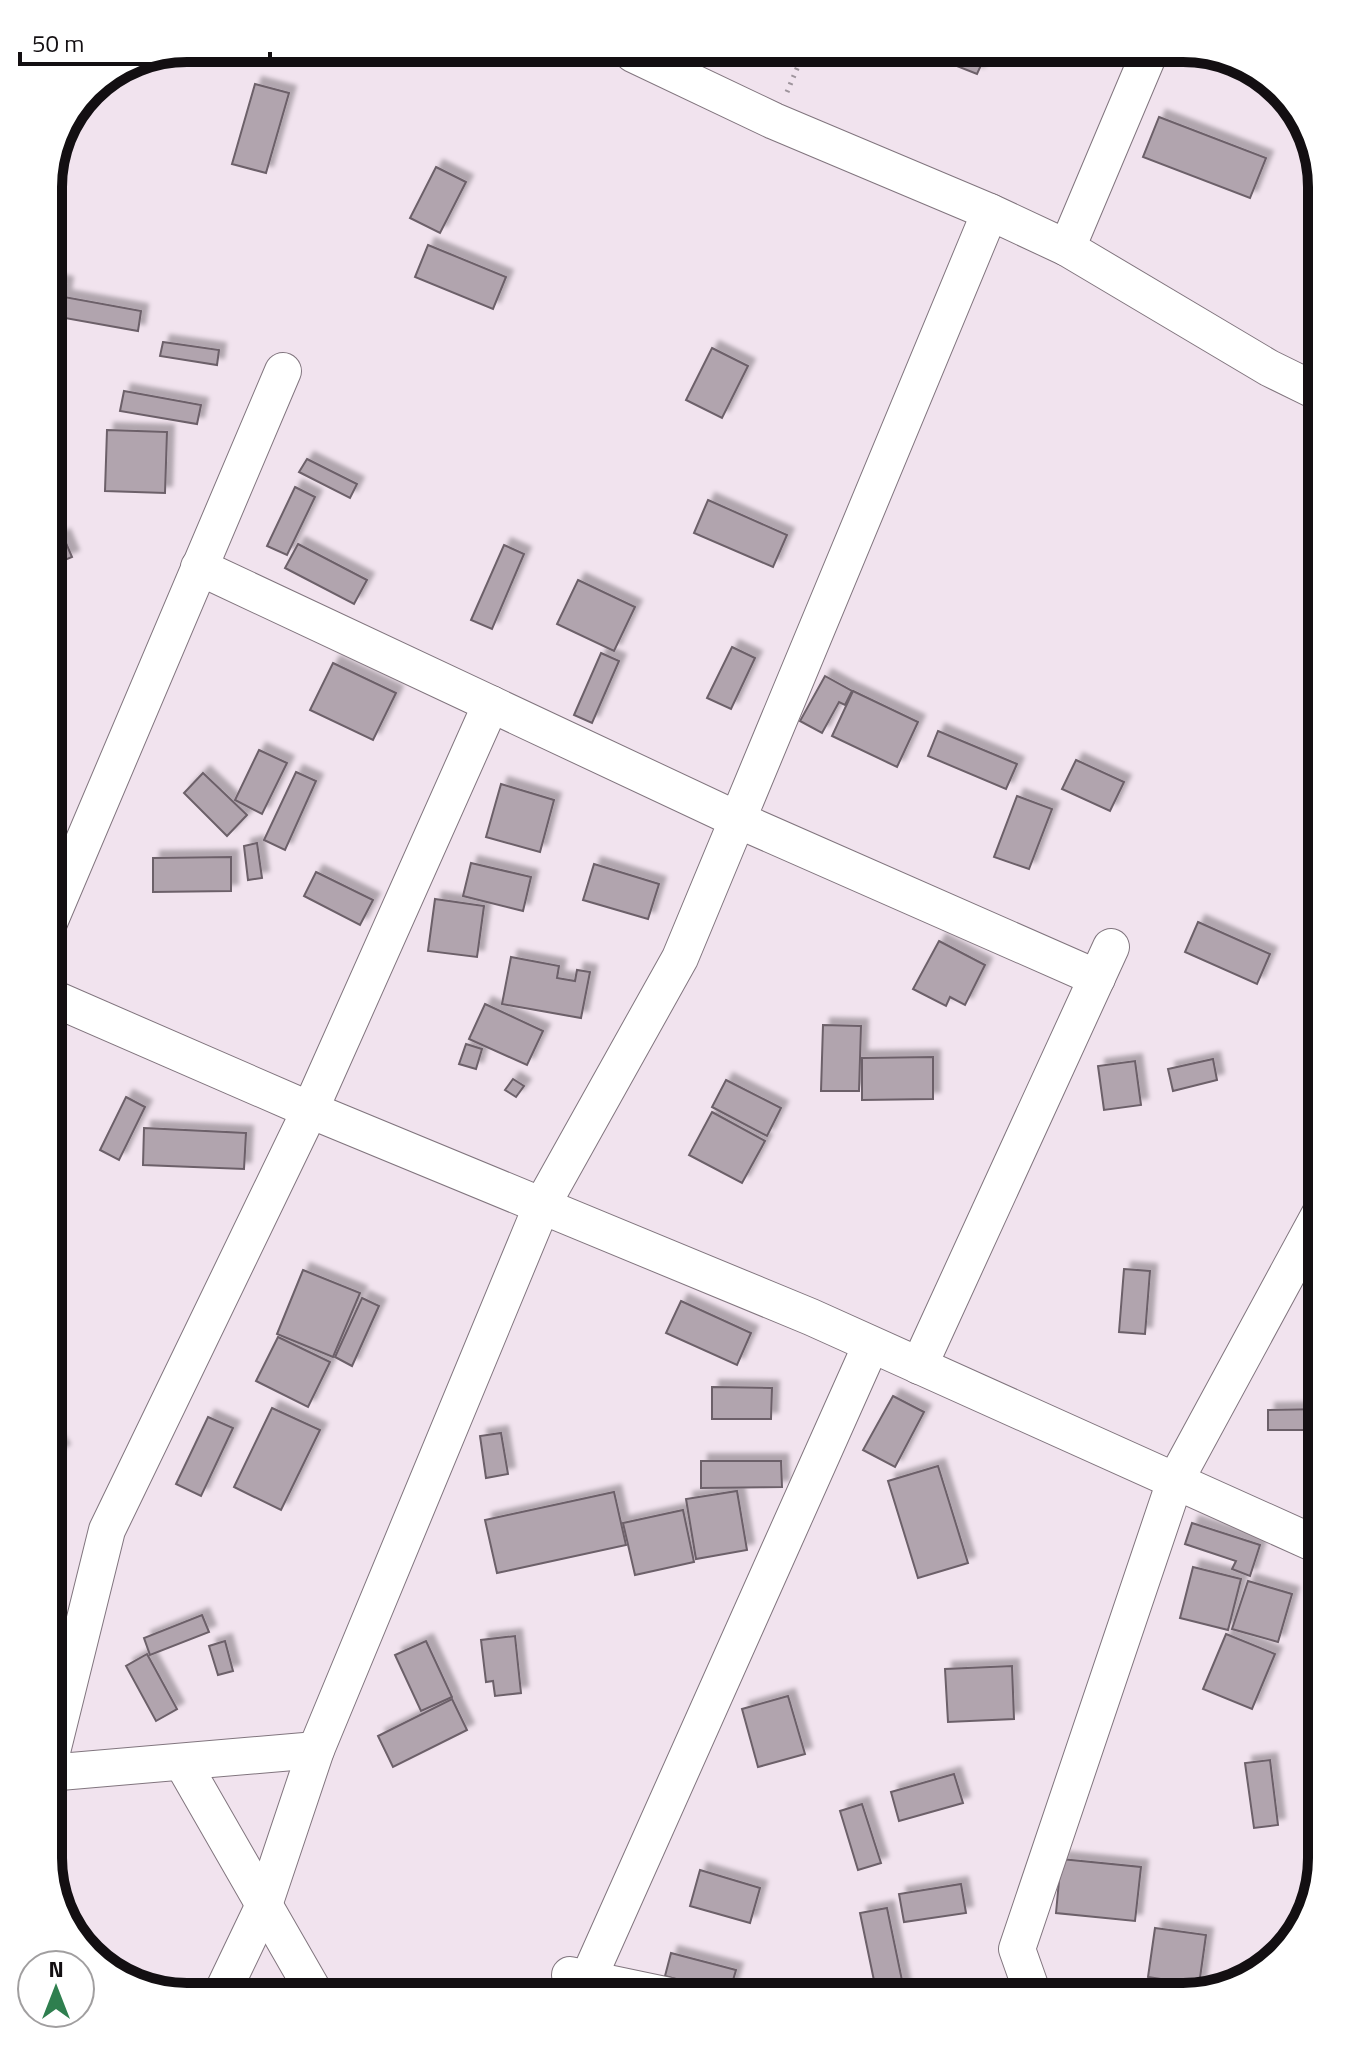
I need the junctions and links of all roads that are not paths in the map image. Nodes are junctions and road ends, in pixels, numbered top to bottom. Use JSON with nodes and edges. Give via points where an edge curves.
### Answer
{"nodes":[{"id":1,"x":650,"y":62,"type":"edge"},
{"id":2,"x":1146,"y":62,"type":"edge"},
{"id":3,"x":990,"y":212,"type":"junction"},
{"id":4,"x":1067,"y":248,"type":"junction"},
{"id":5,"x":283,"y":371,"type":"dead end"},
{"id":6,"x":1308,"y":387,"type":"edge"},
{"id":7,"x":199,"y":567,"type":"junction"},
{"id":8,"x":491,"y":704,"type":"junction"},
{"id":9,"x":738,"y":820,"type":"junction"},
{"id":10,"x":62,"y":892,"type":"edge"},
{"id":11,"x":62,"y":1002,"type":"edge"},
{"id":12,"x":310,"y":1110,"type":"junction"},
{"id":13,"x":542,"y":1205,"type":"junction"},
{"id":14,"x":1308,"y":1236,"type":"edge"},
{"id":15,"x":871,"y":1345,"type":"junction"},
{"id":16,"x":919,"y":1366,"type":"junction"},
{"id":17,"x":1175,"y":1481,"type":"junction"},
{"id":18,"x":1308,"y":1541,"type":"edge"},
{"id":19,"x":62,"y":1714,"type":"edge"},
{"id":20,"x":316,"y":1750,"type":"junction"},
{"id":21,"x":182,"y":1762,"type":"junction"},
{"id":22,"x":62,"y":1770,"type":"edge"},
{"id":23,"x":264,"y":1905,"type":"junction"},
{"id":24,"x":227,"y":1983,"type":"edge"},
{"id":25,"x":309,"y":1983,"type":"edge"},
{"id":26,"x":608,"y":1983,"type":"edge"},
{"id":27,"x":1029,"y":1983,"type":"edge"}],
"edges":[{"from":1,"to":3,"type":"street"},
{"from":2,"to":4,"type":"street"},
{"from":3,"to":4,"type":"street"},
{"from":3,"to":9,"type":"street"},
{"from":4,"to":6,"type":"street"},
{"from":5,"to":7,"type":"street"},
{"from":7,"to":8,"type":"street"},
{"from":7,"to":10,"type":"street"},
{"from":8,"to":9,"type":"street"},
{"from":8,"to":12,"type":"street"},
{"from":9,"to":13,"type":"street","via":[[680,958]]},
{"from":9,"to":16,"type":"street","via":[[1104,963]]},
{"from":11,"to":12,"type":"street"},
{"from":12,"to":13,"type":"street"},
{"from":12,"to":19,"type":"street","via":[[107,1530]]},
{"from":13,"to":15,"type":"street"},
{"from":13,"to":20,"type":"street"},
{"from":14,"to":17,"type":"street"},
{"from":15,"to":16,"type":"street"},
{"from":15,"to":26,"type":"street","via":[[579,1977]]},
{"from":16,"to":17,"type":"street"},
{"from":17,"to":18,"type":"street"},
{"from":17,"to":27,"type":"street","via":[[1017,1949]]},
{"from":20,"to":21,"type":"street"},
{"from":20,"to":23,"type":"street"},
{"from":21,"to":22,"type":"street"},
{"from":21,"to":23,"type":"street"},
{"from":23,"to":24,"type":"street"},
{"from":23,"to":25,"type":"street"}]}
